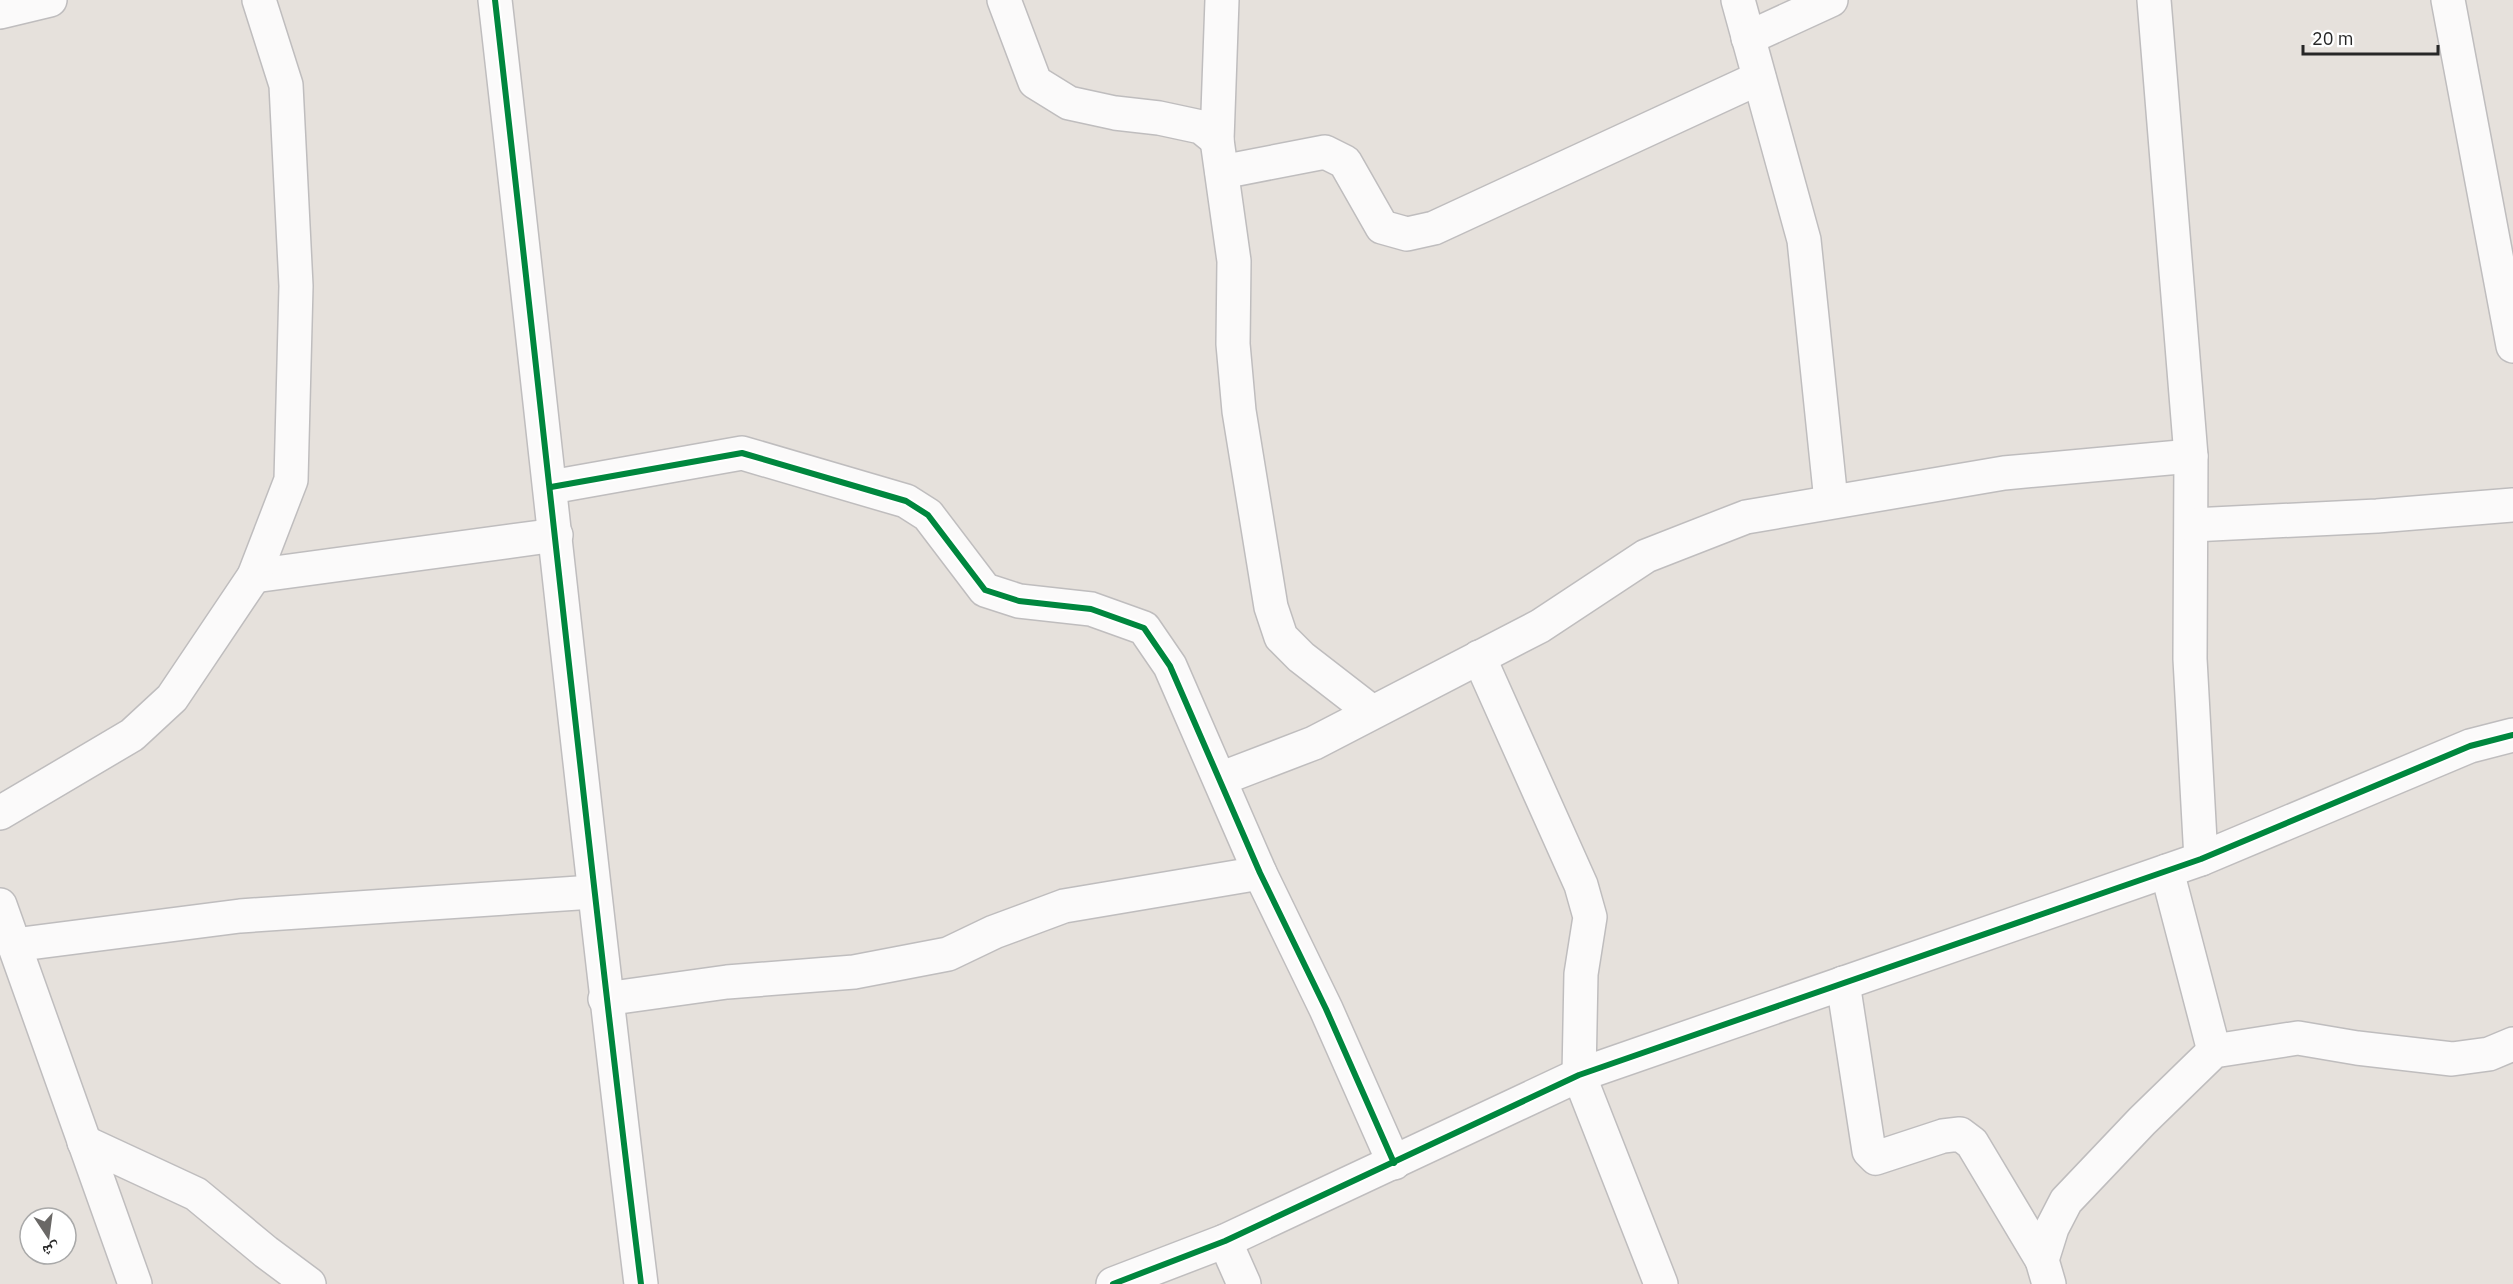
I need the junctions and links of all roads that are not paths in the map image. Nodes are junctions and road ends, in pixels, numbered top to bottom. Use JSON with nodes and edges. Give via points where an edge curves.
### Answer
{"nodes":[{"id":1,"x":50,"y":0,"type":"edge"},
{"id":2,"x":259,"y":0,"type":"edge"},
{"id":3,"x":495,"y":0,"type":"edge"},
{"id":4,"x":1004,"y":0,"type":"edge"},
{"id":5,"x":1222,"y":0,"type":"edge"},
{"id":6,"x":1738,"y":0,"type":"edge"},
{"id":7,"x":1831,"y":0,"type":"edge"},
{"id":8,"x":2154,"y":0,"type":"edge"},
{"id":9,"x":2448,"y":0,"type":"edge"},
{"id":10,"x":0,"y":12,"type":"edge"},
{"id":11,"x":1748,"y":38,"type":"junction"},
{"id":12,"x":1759,"y":78,"type":"junction"},
{"id":13,"x":1217,"y":140,"type":"junction"},
{"id":14,"x":1222,"y":172,"type":"junction"},
{"id":15,"x":2513,"y":346,"type":"edge"},
{"id":16,"x":2192,"y":456,"type":"junction"},
{"id":17,"x":551,"y":488,"type":"junction"},
{"id":18,"x":1831,"y":501,"type":"junction"},
{"id":19,"x":2513,"y":505,"type":"edge"},
{"id":20,"x":2192,"y":525,"type":"junction"},
{"id":21,"x":556,"y":535,"type":"junction"},
{"id":22,"x":255,"y":576,"type":"junction"},
{"id":23,"x":1479,"y":657,"type":"junction"},
{"id":24,"x":1372,"y":712,"type":"junction"},
{"id":25,"x":2513,"y":735,"type":"edge"},
{"id":26,"x":1220,"y":779,"type":"junction"},
{"id":27,"x":0,"y":813,"type":"edge"},
{"id":28,"x":2201,"y":859,"type":"junction"},
{"id":29,"x":2167,"y":871,"type":"junction"},
{"id":30,"x":1260,"y":873,"type":"junction"},
{"id":31,"x":593,"y":892,"type":"junction"},
{"id":32,"x":0,"y":905,"type":"edge"},
{"id":33,"x":14,"y":945,"type":"junction"},
{"id":34,"x":1843,"y":983,"type":"junction"},
{"id":35,"x":605,"y":999,"type":"junction"},
{"id":36,"x":2513,"y":1044,"type":"edge"},
{"id":37,"x":2214,"y":1051,"type":"junction"},
{"id":38,"x":1579,"y":1075,"type":"junction"},
{"id":39,"x":84,"y":1142,"type":"junction"},
{"id":40,"x":1394,"y":1163,"type":"junction"},
{"id":41,"x":1225,"y":1241,"type":"junction"},
{"id":42,"x":2046,"y":1272,"type":"edge"},
{"id":43,"x":135,"y":1284,"type":"edge"},
{"id":44,"x":309,"y":1284,"type":"edge"},
{"id":45,"x":641,"y":1284,"type":"edge"},
{"id":46,"x":1113,"y":1284,"type":"edge"},
{"id":47,"x":1244,"y":1284,"type":"edge"},
{"id":48,"x":1660,"y":1284,"type":"edge"}],
"edges":[{"from":1,"to":10,"type":"street"},
{"from":2,"to":22,"type":"street","via":[[286,85],[296,286],[291,480]]},
{"from":3,"to":17,"type":"street"},
{"from":4,"to":13,"type":"street","via":[[1035,81],[1069,103],[1201,127]]},
{"from":5,"to":13,"type":"street"},
{"from":6,"to":11,"type":"street"},
{"from":7,"to":11,"type":"street"},
{"from":8,"to":16,"type":"street"},
{"from":9,"to":15,"type":"street"},
{"from":11,"to":12,"type":"street"},
{"from":12,"to":14,"type":"street","via":[[1434,228],[1407,234],[1382,227],[1345,162],[1325,152]]},
{"from":12,"to":18,"type":"street","via":[[1804,240]]},
{"from":13,"to":14,"type":"street"},
{"from":14,"to":24,"type":"street","via":[[1234,261],[1233,344],[1239,411],[1271,607],[1281,637]]},
{"from":16,"to":18,"type":"street","via":[[2004,473]]},
{"from":16,"to":20,"type":"street"},
{"from":17,"to":21,"type":"street"},
{"from":17,"to":26,"type":"street","via":[[742,453],[906,501],[928,515],[985,590],[1019,601],[1091,609],[1144,628],[1170,666]]},
{"from":18,"to":23,"type":"street","via":[[1746,517],[1646,556],[1540,626]]},
{"from":19,"to":20,"type":"street"},
{"from":20,"to":28,"type":"street","via":[[2190,659]]},
{"from":21,"to":22,"type":"street"},
{"from":21,"to":31,"type":"street"},
{"from":22,"to":27,"type":"street","via":[[172,698],[132,735]]},
{"from":23,"to":24,"type":"street"},
{"from":23,"to":38,"type":"street","via":[[1576,875],[1590,917],[1581,974]]},
{"from":24,"to":26,"type":"street","via":[[1314,743]]},
{"from":25,"to":28,"type":"street","via":[[2470,746]]},
{"from":26,"to":30,"type":"street"},
{"from":28,"to":29,"type":"street"},
{"from":29,"to":34,"type":"street"},
{"from":29,"to":37,"type":"street"},
{"from":30,"to":35,"type":"street","via":[[1064,906],[938,956],[854,972],[727,982]]},
{"from":30,"to":40,"type":"street"},
{"from":31,"to":33,"type":"street","via":[[240,915]]},
{"from":31,"to":35,"type":"street"},
{"from":32,"to":33,"type":"street"},
{"from":33,"to":39,"type":"street"},
{"from":34,"to":38,"type":"street"},
{"from":34,"to":42,"type":"street","via":[[1869,1151],[1876,1158],[1960,1134],[1972,1143]]},
{"from":35,"to":45,"type":"street"},
{"from":36,"to":37,"type":"street","via":[[2489,1054],[2452,1059],[2298,1038]]},
{"from":37,"to":42,"type":"street","via":[[2066,1201],[2052,1228]]},
{"from":38,"to":40,"type":"street"},
{"from":38,"to":48,"type":"street"},
{"from":39,"to":43,"type":"street"},
{"from":39,"to":44,"type":"street","via":[[196,1194]]},
{"from":40,"to":41,"type":"street"},
{"from":41,"to":46,"type":"street"},
{"from":41,"to":47,"type":"street"}]}
